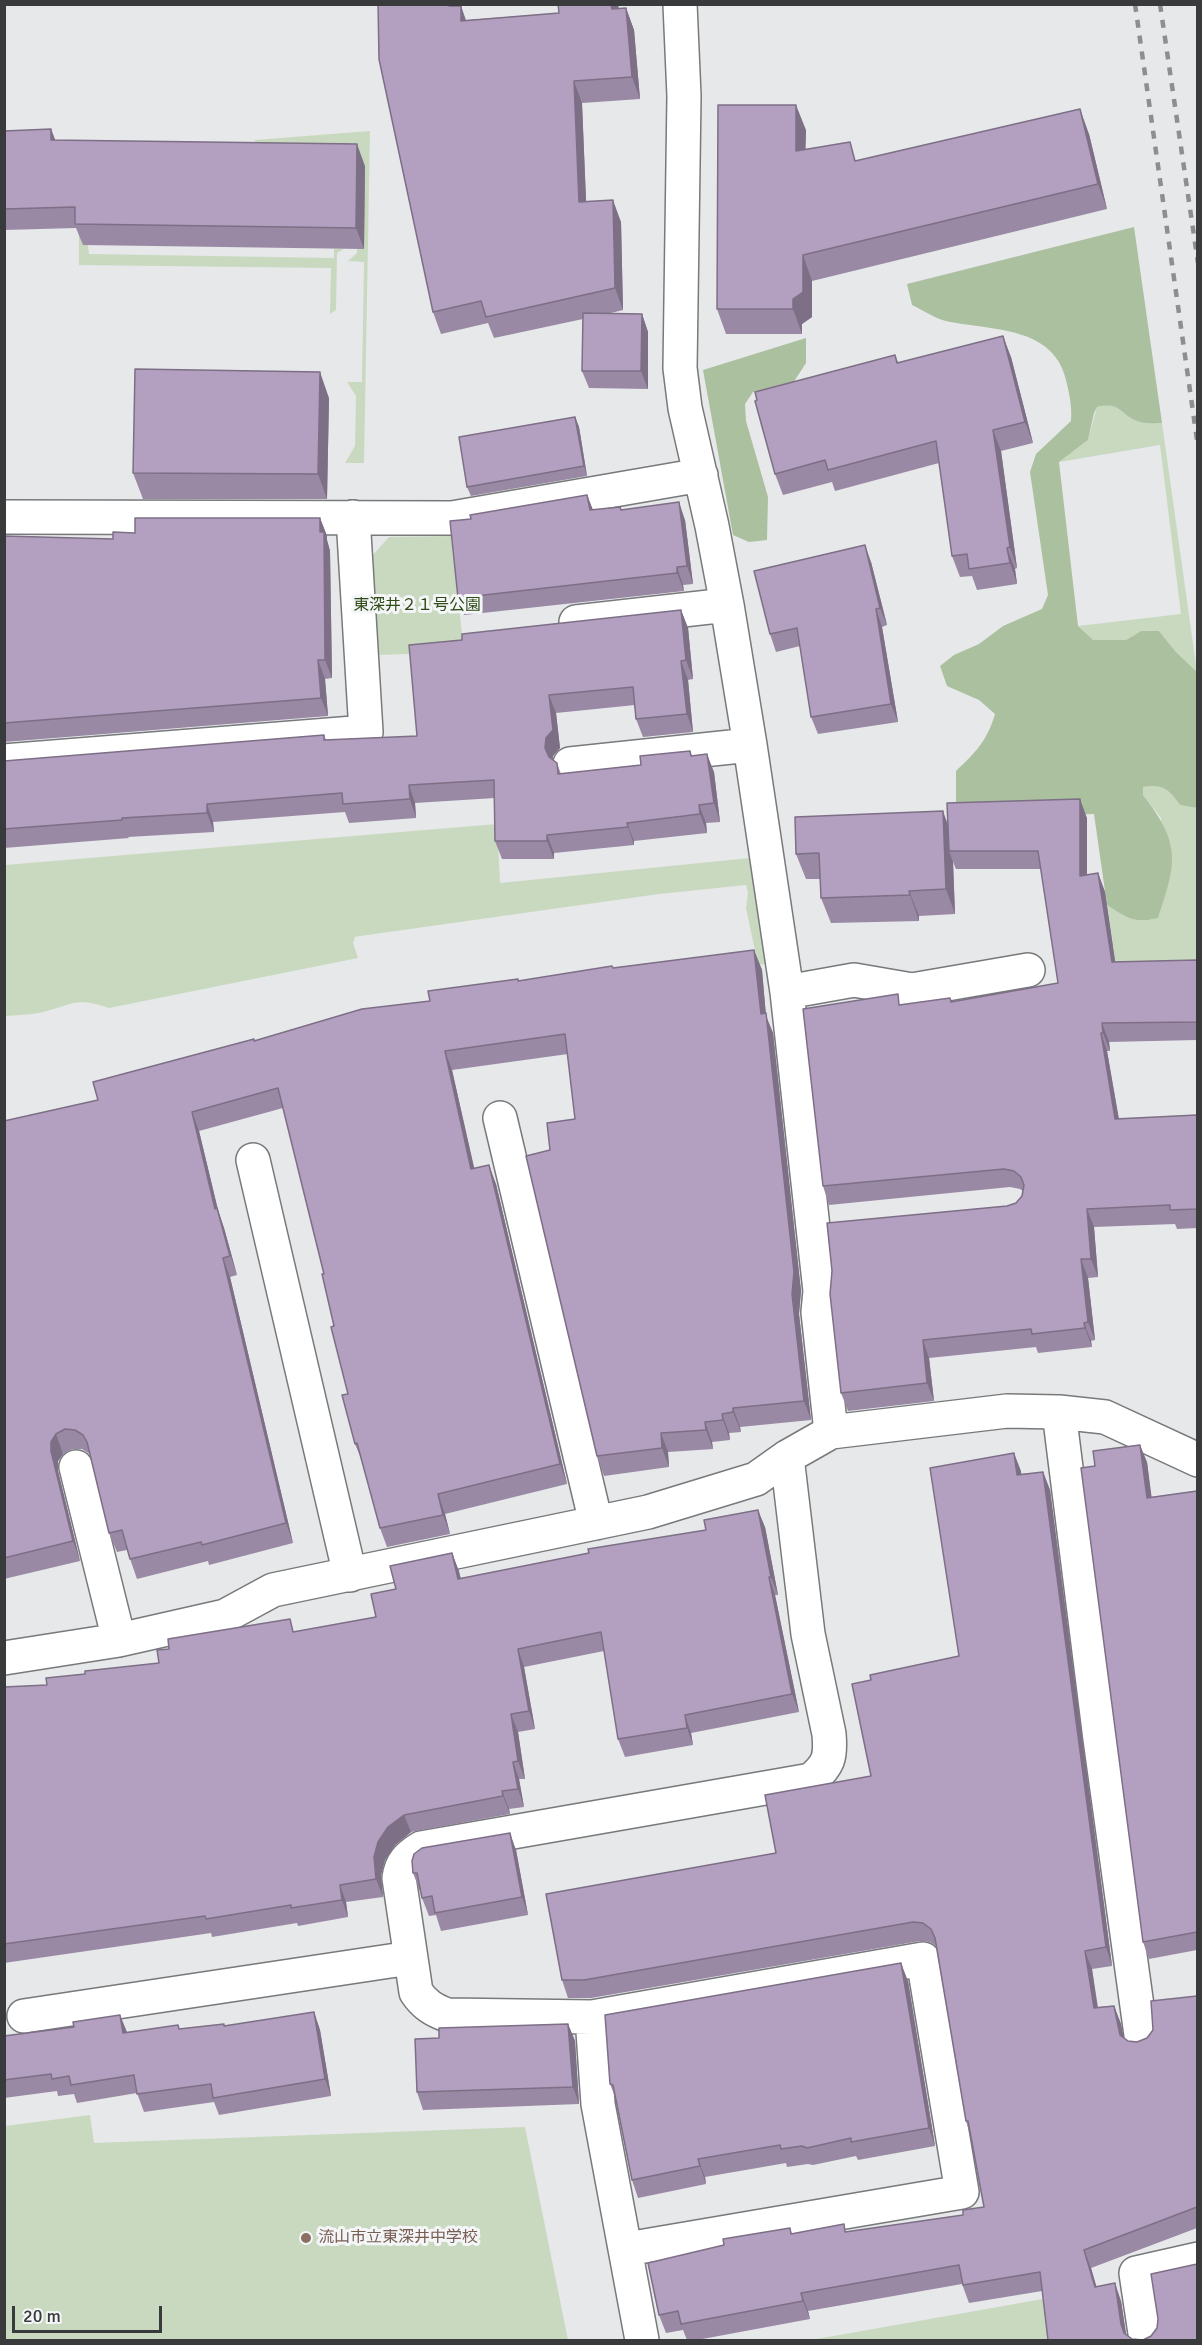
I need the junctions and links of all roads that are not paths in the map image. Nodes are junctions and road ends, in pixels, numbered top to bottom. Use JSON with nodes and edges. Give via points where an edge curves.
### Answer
{"nodes":[{"id":1,"x":680,"y":4,"type":"edge"},
{"id":2,"x":701,"y":475,"type":"junction"},
{"id":3,"x":4,"y":517,"type":"edge"},
{"id":4,"x":353,"y":517,"type":"junction"},
{"id":5,"x":727,"y":605,"type":"junction"},
{"id":6,"x":549,"y":625,"type":"edge"},
{"id":7,"x":750,"y":745,"type":"junction"},
{"id":8,"x":4,"y":761,"type":"edge"},
{"id":9,"x":570,"y":764,"type":"dead end"},
{"id":10,"x":1028,"y":970,"type":"dead end"},
{"id":11,"x":787,"y":992,"type":"junction"},
{"id":12,"x":500,"y":1118,"type":"dead end"},
{"id":13,"x":253,"y":1160,"type":"dead end"},
{"id":14,"x":848,"y":1222,"type":"edge"},
{"id":15,"x":812,"y":1225,"type":"junction"},
{"id":16,"x":1059,"y":1413,"type":"junction"},
{"id":17,"x":831,"y":1432,"type":"junction"},
{"id":18,"x":787,"y":1457,"type":"junction"},
{"id":19,"x":1197,"y":1460,"type":"edge"},
{"id":20,"x":76,"y":1467,"type":"dead end"},
{"id":21,"x":596,"y":1523,"type":"junction"},
{"id":22,"x":350,"y":1575,"type":"junction"},
{"id":23,"x":119,"y":1640,"type":"junction"},
{"id":24,"x":4,"y":1658,"type":"edge"},
{"id":25,"x":410,"y":1958,"type":"junction"},
{"id":26,"x":24,"y":2016,"type":"dead end"},
{"id":27,"x":592,"y":2017,"type":"junction"},
{"id":28,"x":1142,"y":2042,"type":"edge"},
{"id":29,"x":627,"y":2249,"type":"junction"},
{"id":30,"x":1197,"y":2259,"type":"edge"},
{"id":31,"x":642,"y":2340,"type":"edge"},
{"id":32,"x":1146,"y":2340,"type":"edge"}],
"edges":[{"from":1,"to":2,"type":"street","via":[[684,96],[680,368]]},
{"from":2,"to":4,"type":"street","via":[[452,518]]},
{"from":2,"to":5,"type":"street"},
{"from":3,"to":4,"type":"street"},
{"from":4,"to":8,"type":"street","via":[[366,732]]},
{"from":5,"to":6,"type":"street"},
{"from":5,"to":7,"type":"street"},
{"from":7,"to":9,"type":"street"},
{"from":7,"to":11,"type":"street"},
{"from":10,"to":11,"type":"street","via":[[912,990],[854,980]]},
{"from":11,"to":15,"type":"street"},
{"from":12,"to":21,"type":"street"},
{"from":13,"to":22,"type":"street"},
{"from":14,"to":15,"type":"street"},
{"from":15,"to":17,"type":"street"},
{"from":16,"to":17,"type":"street","via":[[1007,1411]]},
{"from":16,"to":19,"type":"street","via":[[1105,1417]]},
{"from":16,"to":28,"type":"street"},
{"from":17,"to":18,"type":"street"},
{"from":18,"to":21,"type":"street","via":[[756,1479],[648,1512]]},
{"from":18,"to":25,"type":"street","via":[[808,1634],[829,1734],[828,1760],[822,1770],[811,1780],[421,1848],[409,1856],[399,1878]]},
{"from":20,"to":23,"type":"street"},
{"from":21,"to":22,"type":"street"},
{"from":22,"to":23,"type":"street","via":[[273,1590],[225,1616]]},
{"from":23,"to":24,"type":"street"},
{"from":25,"to":26,"type":"street"},
{"from":25,"to":27,"type":"street","via":[[416,1992],[433,2010],[447,2015]]},
{"from":27,"to":29,"type":"street","via":[[598,2104]]},
{"from":27,"to":29,"type":"street","via":[[923,1959],[962,2192]]},
{"from":29,"to":31,"type":"street"},
{"from":30,"to":32,"type":"street","via":[[1136,2273]]}]}
